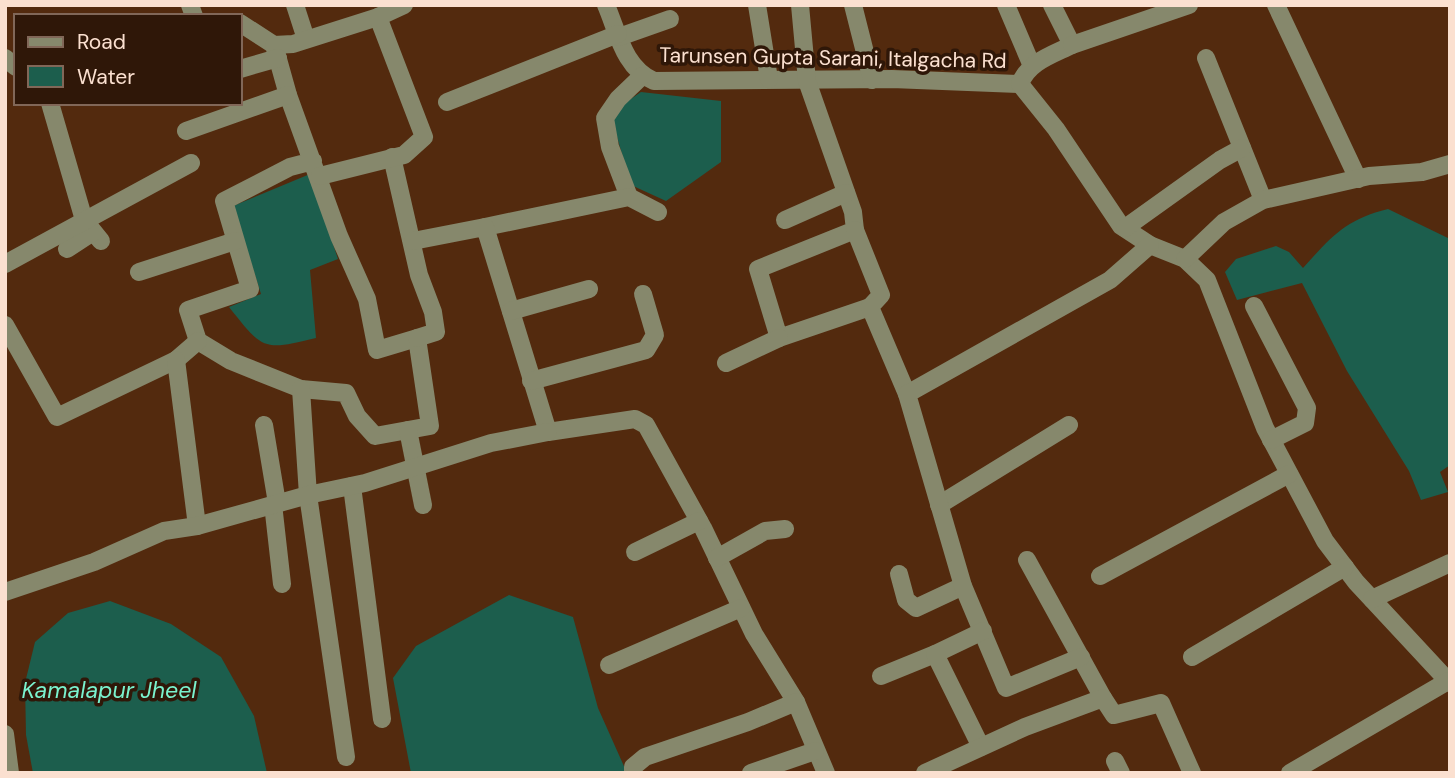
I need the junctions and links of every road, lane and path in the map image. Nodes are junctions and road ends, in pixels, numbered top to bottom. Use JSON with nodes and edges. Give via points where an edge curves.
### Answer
{"nodes":[{"id":1,"x":295,"y":5,"type":"edge"},
{"id":2,"x":404,"y":5,"type":"edge"},
{"id":3,"x":606,"y":5,"type":"edge"},
{"id":4,"x":757,"y":5,"type":"edge"},
{"id":5,"x":800,"y":5,"type":"edge"},
{"id":6,"x":853,"y":5,"type":"edge"},
{"id":7,"x":1006,"y":5,"type":"edge"},
{"id":8,"x":1052,"y":5,"type":"edge"},
{"id":9,"x":1189,"y":5,"type":"edge"},
{"id":10,"x":1276,"y":5,"type":"edge"},
{"id":11,"x":1297,"y":5,"type":"edge"},
{"id":12,"x":378,"y":17,"type":"junction"},
{"id":13,"x":670,"y":19,"type":"dead end"},
{"id":14,"x":242,"y":25,"type":"edge"},
{"id":15,"x":618,"y":35,"type":"junction"},
{"id":16,"x":306,"y":39,"type":"junction"},
{"id":17,"x":1072,"y":45,"type":"junction"},
{"id":18,"x":276,"y":51,"type":"junction"},
{"id":19,"x":1206,"y":58,"type":"dead end"},
{"id":20,"x":1032,"y":66,"type":"junction"},
{"id":21,"x":242,"y":68,"type":"edge"},
{"id":22,"x":642,"y":76,"type":"junction"},
{"id":23,"x":769,"y":79,"type":"junction"},
{"id":24,"x":807,"y":80,"type":"junction"},
{"id":25,"x":872,"y":80,"type":"junction"},
{"id":26,"x":1020,"y":84,"type":"junction"},
{"id":27,"x":288,"y":95,"type":"junction"},
{"id":28,"x":447,"y":102,"type":"dead end"},
{"id":29,"x":51,"y":105,"type":"edge"},
{"id":30,"x":187,"y":131,"type":"dead end"},
{"id":31,"x":1242,"y":148,"type":"junction"},
{"id":32,"x":392,"y":157,"type":"junction"},
{"id":33,"x":191,"y":163,"type":"dead end"},
{"id":34,"x":316,"y":169,"type":"junction"},
{"id":35,"x":1446,"y":169,"type":"edge"},
{"id":36,"x":1358,"y":179,"type":"junction"},
{"id":37,"x":846,"y":193,"type":"junction"},
{"id":38,"x":629,"y":197,"type":"junction"},
{"id":39,"x":1263,"y":200,"type":"junction"},
{"id":40,"x":658,"y":212,"type":"dead end"},
{"id":41,"x":785,"y":220,"type":"dead end"},
{"id":42,"x":485,"y":227,"type":"junction"},
{"id":43,"x":1125,"y":228,"type":"junction"},
{"id":44,"x":855,"y":230,"type":"junction"},
{"id":45,"x":93,"y":231,"type":"junction"},
{"id":46,"x":235,"y":241,"type":"junction"},
{"id":47,"x":413,"y":241,"type":"junction"},
{"id":48,"x":1150,"y":245,"type":"junction"},
{"id":49,"x":67,"y":249,"type":"dead end"},
{"id":50,"x":1185,"y":260,"type":"junction"},
{"id":51,"x":5,"y":264,"type":"edge"},
{"id":52,"x":139,"y":272,"type":"dead end"},
{"id":53,"x":589,"y":289,"type":"dead end"},
{"id":54,"x":643,"y":294,"type":"dead end"},
{"id":55,"x":1254,"y":306,"type":"dead end"},
{"id":56,"x":870,"y":307,"type":"junction"},
{"id":57,"x":511,"y":311,"type":"junction"},
{"id":58,"x":5,"y":325,"type":"edge"},
{"id":59,"x":417,"y":338,"type":"junction"},
{"id":60,"x":779,"y":338,"type":"junction"},
{"id":61,"x":198,"y":341,"type":"junction"},
{"id":62,"x":176,"y":360,"type":"junction"},
{"id":63,"x":726,"y":363,"type":"dead end"},
{"id":64,"x":531,"y":381,"type":"junction"},
{"id":65,"x":301,"y":389,"type":"junction"},
{"id":66,"x":907,"y":394,"type":"junction"},
{"id":67,"x":264,"y":425,"type":"dead end"},
{"id":68,"x":1069,"y":425,"type":"dead end"},
{"id":69,"x":408,"y":430,"type":"junction"},
{"id":70,"x":548,"y":432,"type":"junction"},
{"id":71,"x":1271,"y":440,"type":"junction"},
{"id":72,"x":415,"y":467,"type":"junction"},
{"id":73,"x":1289,"y":474,"type":"junction"},
{"id":74,"x":352,"y":486,"type":"junction"},
{"id":75,"x":308,"y":495,"type":"junction"},
{"id":76,"x":275,"y":504,"type":"junction"},
{"id":77,"x":424,"y":505,"type":"dead end"},
{"id":78,"x":939,"y":505,"type":"junction"},
{"id":79,"x":699,"y":521,"type":"junction"},
{"id":80,"x":197,"y":526,"type":"junction"},
{"id":81,"x":785,"y":529,"type":"dead end"},
{"id":82,"x":635,"y":552,"type":"dead end"},
{"id":83,"x":717,"y":558,"type":"junction"},
{"id":84,"x":1027,"y":560,"type":"dead end"},
{"id":85,"x":1450,"y":563,"type":"edge"},
{"id":86,"x":1345,"y":567,"type":"junction"},
{"id":87,"x":899,"y":574,"type":"dead end"},
{"id":88,"x":1100,"y":576,"type":"dead end"},
{"id":89,"x":282,"y":584,"type":"dead end"},
{"id":90,"x":963,"y":586,"type":"junction"},
{"id":91,"x":5,"y":592,"type":"edge"},
{"id":92,"x":1372,"y":599,"type":"junction"},
{"id":93,"x":741,"y":608,"type":"junction"},
{"id":94,"x":983,"y":631,"type":"junction"},
{"id":95,"x":935,"y":654,"type":"junction"},
{"id":96,"x":1081,"y":657,"type":"junction"},
{"id":97,"x":1192,"y":657,"type":"dead end"},
{"id":98,"x":609,"y":665,"type":"dead end"},
{"id":99,"x":881,"y":676,"type":"dead end"},
{"id":100,"x":1449,"y":682,"type":"edge"},
{"id":101,"x":1103,"y":698,"type":"junction"},
{"id":102,"x":796,"y":702,"type":"junction"},
{"id":103,"x":382,"y":719,"type":"dead end"},
{"id":104,"x":5,"y":734,"type":"edge"},
{"id":105,"x":981,"y":747,"type":"junction"},
{"id":106,"x":815,"y":751,"type":"junction"},
{"id":107,"x":346,"y":757,"type":"dead end"},
{"id":108,"x":10,"y":773,"type":"edge"},
{"id":109,"x":633,"y":773,"type":"edge"},
{"id":110,"x":751,"y":773,"type":"edge"},
{"id":111,"x":825,"y":773,"type":"edge"},
{"id":112,"x":925,"y":773,"type":"edge"},
{"id":113,"x":1192,"y":773,"type":"edge"},
{"id":114,"x":1290,"y":773,"type":"edge"}],
"edges":[{"from":1,"to":16,"type":"street"},
{"from":2,"to":12,"type":"street"},
{"from":3,"to":15,"type":"street","name":"Tarunsen Gupta Sarani, Italgacha Rd"},
{"from":4,"to":23,"type":"street"},
{"from":5,"to":24,"type":"street"},
{"from":6,"to":25,"type":"street"},
{"from":7,"to":20,"type":"street"},
{"from":8,"to":17,"type":"street"},
{"from":9,"to":17,"type":"street","name":"Tarunsen Gupta Sarani, Italgacha Rd"},
{"from":10,"to":11,"type":"street"},
{"from":10,"to":36,"type":"street"},
{"from":12,"to":16,"type":"street"},
{"from":12,"to":32,"type":"street","via":[[424,137],[404,155]]},
{"from":13,"to":15,"type":"street"},
{"from":14,"to":18,"type":"street"},
{"from":15,"to":22,"type":"street","name":"Tarunsen Gupta Sarani, Italgacha Rd","via":[[631,65]]},
{"from":15,"to":28,"type":"street"},
{"from":16,"to":18,"type":"street"},
{"from":17,"to":20,"type":"street","name":"Tarunsen Gupta Sarani, Italgacha Rd"},
{"from":18,"to":21,"type":"street"},
{"from":18,"to":27,"type":"street"},
{"from":19,"to":31,"type":"street"},
{"from":20,"to":26,"type":"street","name":"Tarunsen Gupta Sarani, Italgacha Rd"},
{"from":22,"to":23,"type":"street","name":"Tarunsen Gupta Sarani, Italgacha Rd","via":[[654,81]]},
{"from":22,"to":38,"type":"street","via":[[605,118],[610,147]]},
{"from":23,"to":24,"type":"street","name":"Tarunsen Gupta Sarani, Italgacha Rd"},
{"from":24,"to":25,"type":"street","name":"Tarunsen Gupta Sarani, Italgacha Rd"},
{"from":24,"to":37,"type":"street"},
{"from":25,"to":26,"type":"street","name":"Tarunsen Gupta Sarani, Italgacha Rd"},
{"from":26,"to":43,"type":"street","name":"Tarunsen Gupta Sarani, Italgacha Rd"},
{"from":27,"to":30,"type":"street"},
{"from":27,"to":34,"type":"street"},
{"from":29,"to":45,"type":"street"},
{"from":31,"to":39,"type":"street"},
{"from":31,"to":43,"type":"street"},
{"from":32,"to":34,"type":"street"},
{"from":32,"to":47,"type":"street"},
{"from":33,"to":45,"type":"street"},
{"from":34,"to":46,"type":"street","via":[[290,167],[224,201]]},
{"from":34,"to":59,"type":"street","via":[[367,299],[377,350]]},
{"from":35,"to":36,"type":"street"},
{"from":36,"to":39,"type":"street"},
{"from":37,"to":41,"type":"street"},
{"from":37,"to":44,"type":"street"},
{"from":38,"to":40,"type":"street"},
{"from":38,"to":42,"type":"street"},
{"from":39,"to":50,"type":"street","via":[[1224,222]]},
{"from":42,"to":47,"type":"street"},
{"from":42,"to":57,"type":"street"},
{"from":43,"to":48,"type":"street","name":"Tarunsen Gupta Sarani, Italgacha Rd"},
{"from":44,"to":56,"type":"street","via":[[881,295]]},
{"from":44,"to":60,"type":"street","via":[[758,270]]},
{"from":45,"to":49,"type":"street"},
{"from":45,"to":51,"type":"street"},
{"from":46,"to":52,"type":"street"},
{"from":46,"to":61,"type":"street","via":[[250,289],[188,310]]},
{"from":47,"to":59,"type":"street","via":[[436,331]]},
{"from":48,"to":50,"type":"street","name":"Tarunsen Gupta Sarani, Italgacha Rd"},
{"from":48,"to":66,"type":"street","via":[[1110,280]]},
{"from":50,"to":71,"type":"street","name":"Tarunsen Gupta Sarani, Italgacha Rd","via":[[1207,280]]},
{"from":53,"to":57,"type":"street"},
{"from":54,"to":64,"type":"street","via":[[655,335],[646,350]]},
{"from":55,"to":71,"type":"street","via":[[1307,408],[1305,423]]},
{"from":56,"to":60,"type":"street"},
{"from":56,"to":66,"type":"street"},
{"from":57,"to":64,"type":"street"},
{"from":58,"to":62,"type":"street","via":[[57,417]]},
{"from":59,"to":69,"type":"street","via":[[430,426]]},
{"from":60,"to":63,"type":"street"},
{"from":61,"to":62,"type":"street"},
{"from":61,"to":65,"type":"street","via":[[231,361]]},
{"from":62,"to":80,"type":"street"},
{"from":64,"to":70,"type":"street"},
{"from":65,"to":69,"type":"street","via":[[346,393],[357,416],[375,436]]},
{"from":65,"to":75,"type":"street"},
{"from":66,"to":78,"type":"street"},
{"from":67,"to":76,"type":"street"},
{"from":68,"to":78,"type":"street"},
{"from":69,"to":72,"type":"street"},
{"from":70,"to":72,"type":"street","via":[[491,443]]},
{"from":70,"to":79,"type":"street","via":[[641,421]]},
{"from":71,"to":73,"type":"street","name":"Tarunsen Gupta Sarani, Italgacha Rd"},
{"from":72,"to":74,"type":"street"},
{"from":72,"to":77,"type":"street"},
{"from":73,"to":86,"type":"street","name":"Tarunsen Gupta Sarani, Italgacha Rd","via":[[1325,541]]},
{"from":73,"to":88,"type":"street"},
{"from":74,"to":75,"type":"street"},
{"from":74,"to":103,"type":"street"},
{"from":75,"to":76,"type":"street"},
{"from":75,"to":107,"type":"street"},
{"from":76,"to":80,"type":"street"},
{"from":76,"to":89,"type":"street"},
{"from":78,"to":90,"type":"street"},
{"from":79,"to":82,"type":"street"},
{"from":79,"to":83,"type":"street"},
{"from":80,"to":91,"type":"street","via":[[143,538],[94,562]]},
{"from":81,"to":83,"type":"street","via":[[765,531]]},
{"from":83,"to":93,"type":"street"},
{"from":84,"to":96,"type":"street"},
{"from":85,"to":92,"type":"street"},
{"from":86,"to":92,"type":"street","name":"Tarunsen Gupta Sarani, Italgacha Rd"},
{"from":86,"to":97,"type":"street"},
{"from":87,"to":90,"type":"street","via":[[906,600],[916,608]]},
{"from":90,"to":94,"type":"street"},
{"from":92,"to":100,"type":"street","name":"Tarunsen Gupta Sarani, Italgacha Rd"},
{"from":93,"to":98,"type":"street"},
{"from":93,"to":102,"type":"street"},
{"from":94,"to":95,"type":"street"},
{"from":94,"to":96,"type":"street","via":[[1006,688]]},
{"from":95,"to":99,"type":"street"},
{"from":95,"to":105,"type":"street"},
{"from":96,"to":101,"type":"street"},
{"from":100,"to":114,"type":"street"},
{"from":101,"to":105,"type":"street"},
{"from":101,"to":113,"type":"street","via":[[1114,715],[1161,703]]},
{"from":102,"to":106,"type":"street"},
{"from":102,"to":109,"type":"street","via":[[645,757],[633,767]]},
{"from":104,"to":108,"type":"street"},
{"from":105,"to":112,"type":"street"},
{"from":106,"to":110,"type":"street"},
{"from":106,"to":111,"type":"street"}]}
